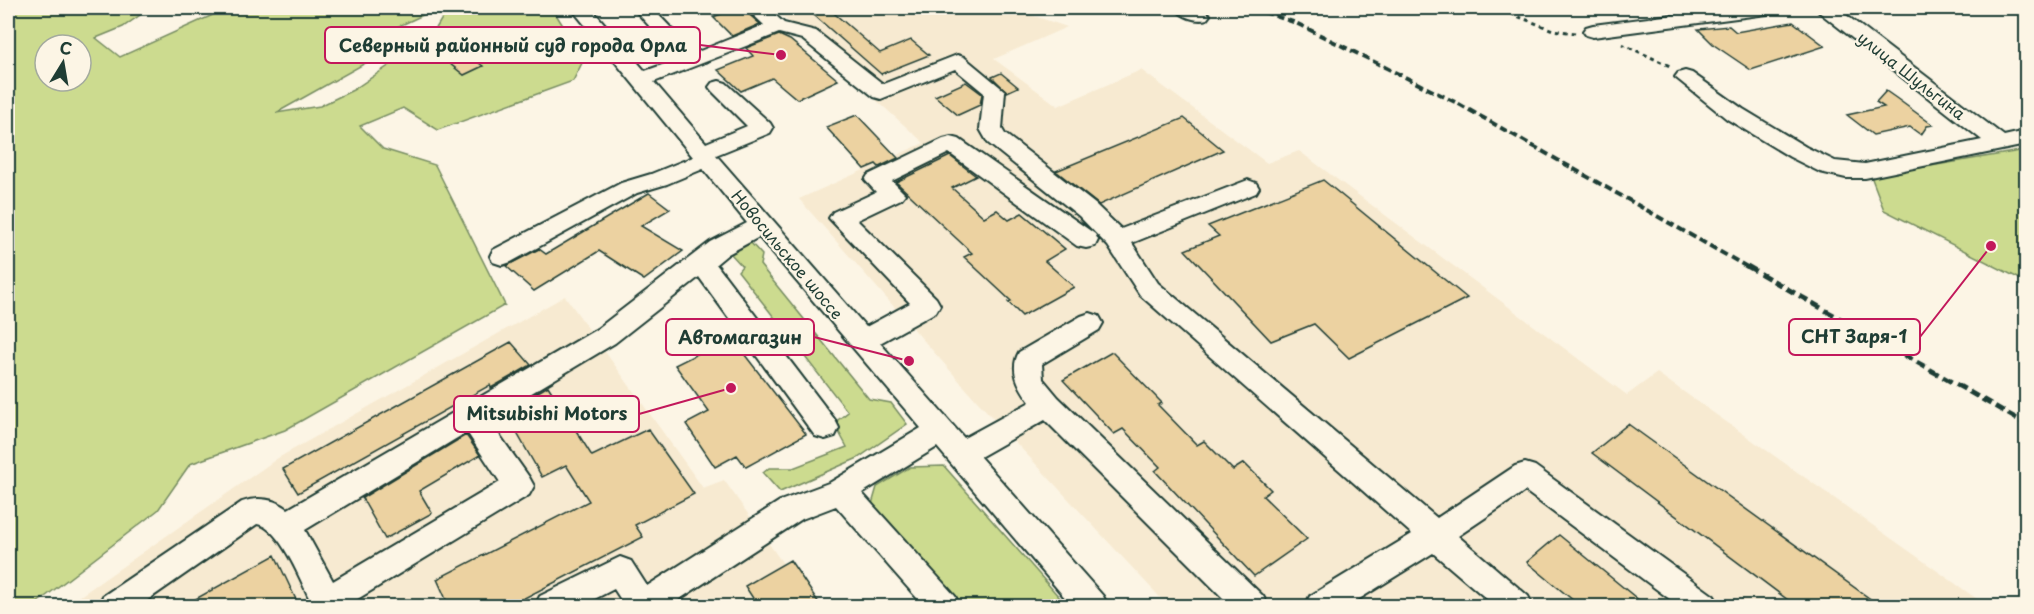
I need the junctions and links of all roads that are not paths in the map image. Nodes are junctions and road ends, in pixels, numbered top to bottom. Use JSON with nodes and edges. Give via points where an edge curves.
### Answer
{"nodes":[{"id":1,"x":581,"y":8,"type":"edge"},
{"id":2,"x":646,"y":8,"type":"edge"},
{"id":3,"x":757,"y":8,"type":"edge"},
{"id":4,"x":1767,"y":8,"type":"edge"},
{"id":5,"x":1826,"y":8,"type":"edge"},
{"id":6,"x":777,"y":27,"type":"junction"},
{"id":7,"x":1593,"y":31,"type":"dead end"},
{"id":8,"x":692,"y":61,"type":"junction"},
{"id":9,"x":1684,"y":77,"type":"dead end"},
{"id":10,"x":641,"y":80,"type":"junction"},
{"id":11,"x":719,"y":87,"type":"dead end"},
{"id":12,"x":2026,"y":138,"type":"edge"},
{"id":13,"x":1998,"y":142,"type":"junction"},
{"id":14,"x":705,"y":156,"type":"junction"},
{"id":15,"x":1248,"y":188,"type":"dead end"},
{"id":16,"x":762,"y":225,"type":"junction"},
{"id":17,"x":1086,"y":240,"type":"dead end"},
{"id":18,"x":1117,"y":240,"type":"junction"},
{"id":19,"x":502,"y":256,"type":"dead end"},
{"id":20,"x":701,"y":262,"type":"junction"},
{"id":21,"x":1090,"y":323,"type":"dead end"},
{"id":22,"x":862,"y":341,"type":"junction"},
{"id":23,"x":1048,"y":405,"type":"junction"},
{"id":24,"x":470,"y":415,"type":"junction"},
{"id":25,"x":825,"y":428,"type":"dead end"},
{"id":26,"x":940,"y":431,"type":"junction"},
{"id":27,"x":960,"y":454,"type":"junction"},
{"id":28,"x":841,"y":490,"type":"junction"},
{"id":29,"x":287,"y":525,"type":"junction"},
{"id":30,"x":1436,"y":535,"type":"junction"},
{"id":31,"x":328,"y":604,"type":"edge"},
{"id":32,"x":114,"y":606,"type":"edge"},
{"id":33,"x":550,"y":606,"type":"edge"},
{"id":34,"x":643,"y":606,"type":"edge"},
{"id":35,"x":944,"y":606,"type":"edge"},
{"id":36,"x":1092,"y":606,"type":"edge"},
{"id":37,"x":1252,"y":606,"type":"edge"},
{"id":38,"x":1321,"y":606,"type":"edge"},
{"id":39,"x":1517,"y":606,"type":"edge"},
{"id":40,"x":1703,"y":606,"type":"edge"}],
"edges":[{"from":1,"to":10,"type":"street","name":"Новосильское шоссе"},
{"from":2,"to":8,"type":"street"},
{"from":3,"to":6,"type":"street"},
{"from":4,"to":7,"type":"street"},
{"from":5,"to":13,"type":"street","name":"улица Шульгина"},
{"from":6,"to":8,"type":"street"},
{"from":6,"to":18,"type":"street","via":[[809,35],[881,93],[957,60],[995,91],[991,129],[996,138],[1087,210]]},
{"from":8,"to":10,"type":"street"},
{"from":9,"to":13,"type":"street","via":[[1798,152],[1846,171],[1865,171]]},
{"from":10,"to":14,"type":"street","name":"Новосильское шоссе"},
{"from":11,"to":14,"type":"street","via":[[762,128]]},
{"from":12,"to":13,"type":"street"},
{"from":14,"to":16,"type":"street","name":"Новосильское шоссе"},
{"from":14,"to":19,"type":"street","via":[[629,188]]},
{"from":15,"to":18,"type":"street"},
{"from":16,"to":20,"type":"street"},
{"from":16,"to":22,"type":"street","name":"Новосильское шоссе"},
{"from":17,"to":22,"type":"street","via":[[951,144],[876,180],[892,194],[841,218],[927,305]]},
{"from":18,"to":30,"type":"street","via":[[1149,289]]},
{"from":20,"to":24,"type":"street","via":[[606,336]]},
{"from":20,"to":25,"type":"street"},
{"from":21,"to":23,"type":"street","via":[[1028,359],[1030,382]]},
{"from":22,"to":26,"type":"street","name":"Новосильское шоссе"},
{"from":23,"to":27,"type":"street"},
{"from":23,"to":37,"type":"street"},
{"from":24,"to":29,"type":"street"},
{"from":24,"to":31,"type":"street","via":[[519,486]]},
{"from":26,"to":27,"type":"street","name":"Новосильское шоссе"},
{"from":26,"to":28,"type":"street"},
{"from":27,"to":36,"type":"street","name":"Новосильское шоссе"},
{"from":28,"to":34,"type":"street","via":[[791,510]]},
{"from":28,"to":35,"type":"street"},
{"from":29,"to":31,"type":"street"},
{"from":29,"to":32,"type":"street","via":[[271,513],[253,511]]},
{"from":30,"to":38,"type":"street"},
{"from":30,"to":39,"type":"street"},
{"from":30,"to":40,"type":"street","via":[[1525,475]]},
{"from":33,"to":34,"type":"street","via":[[620,571]]}]}
